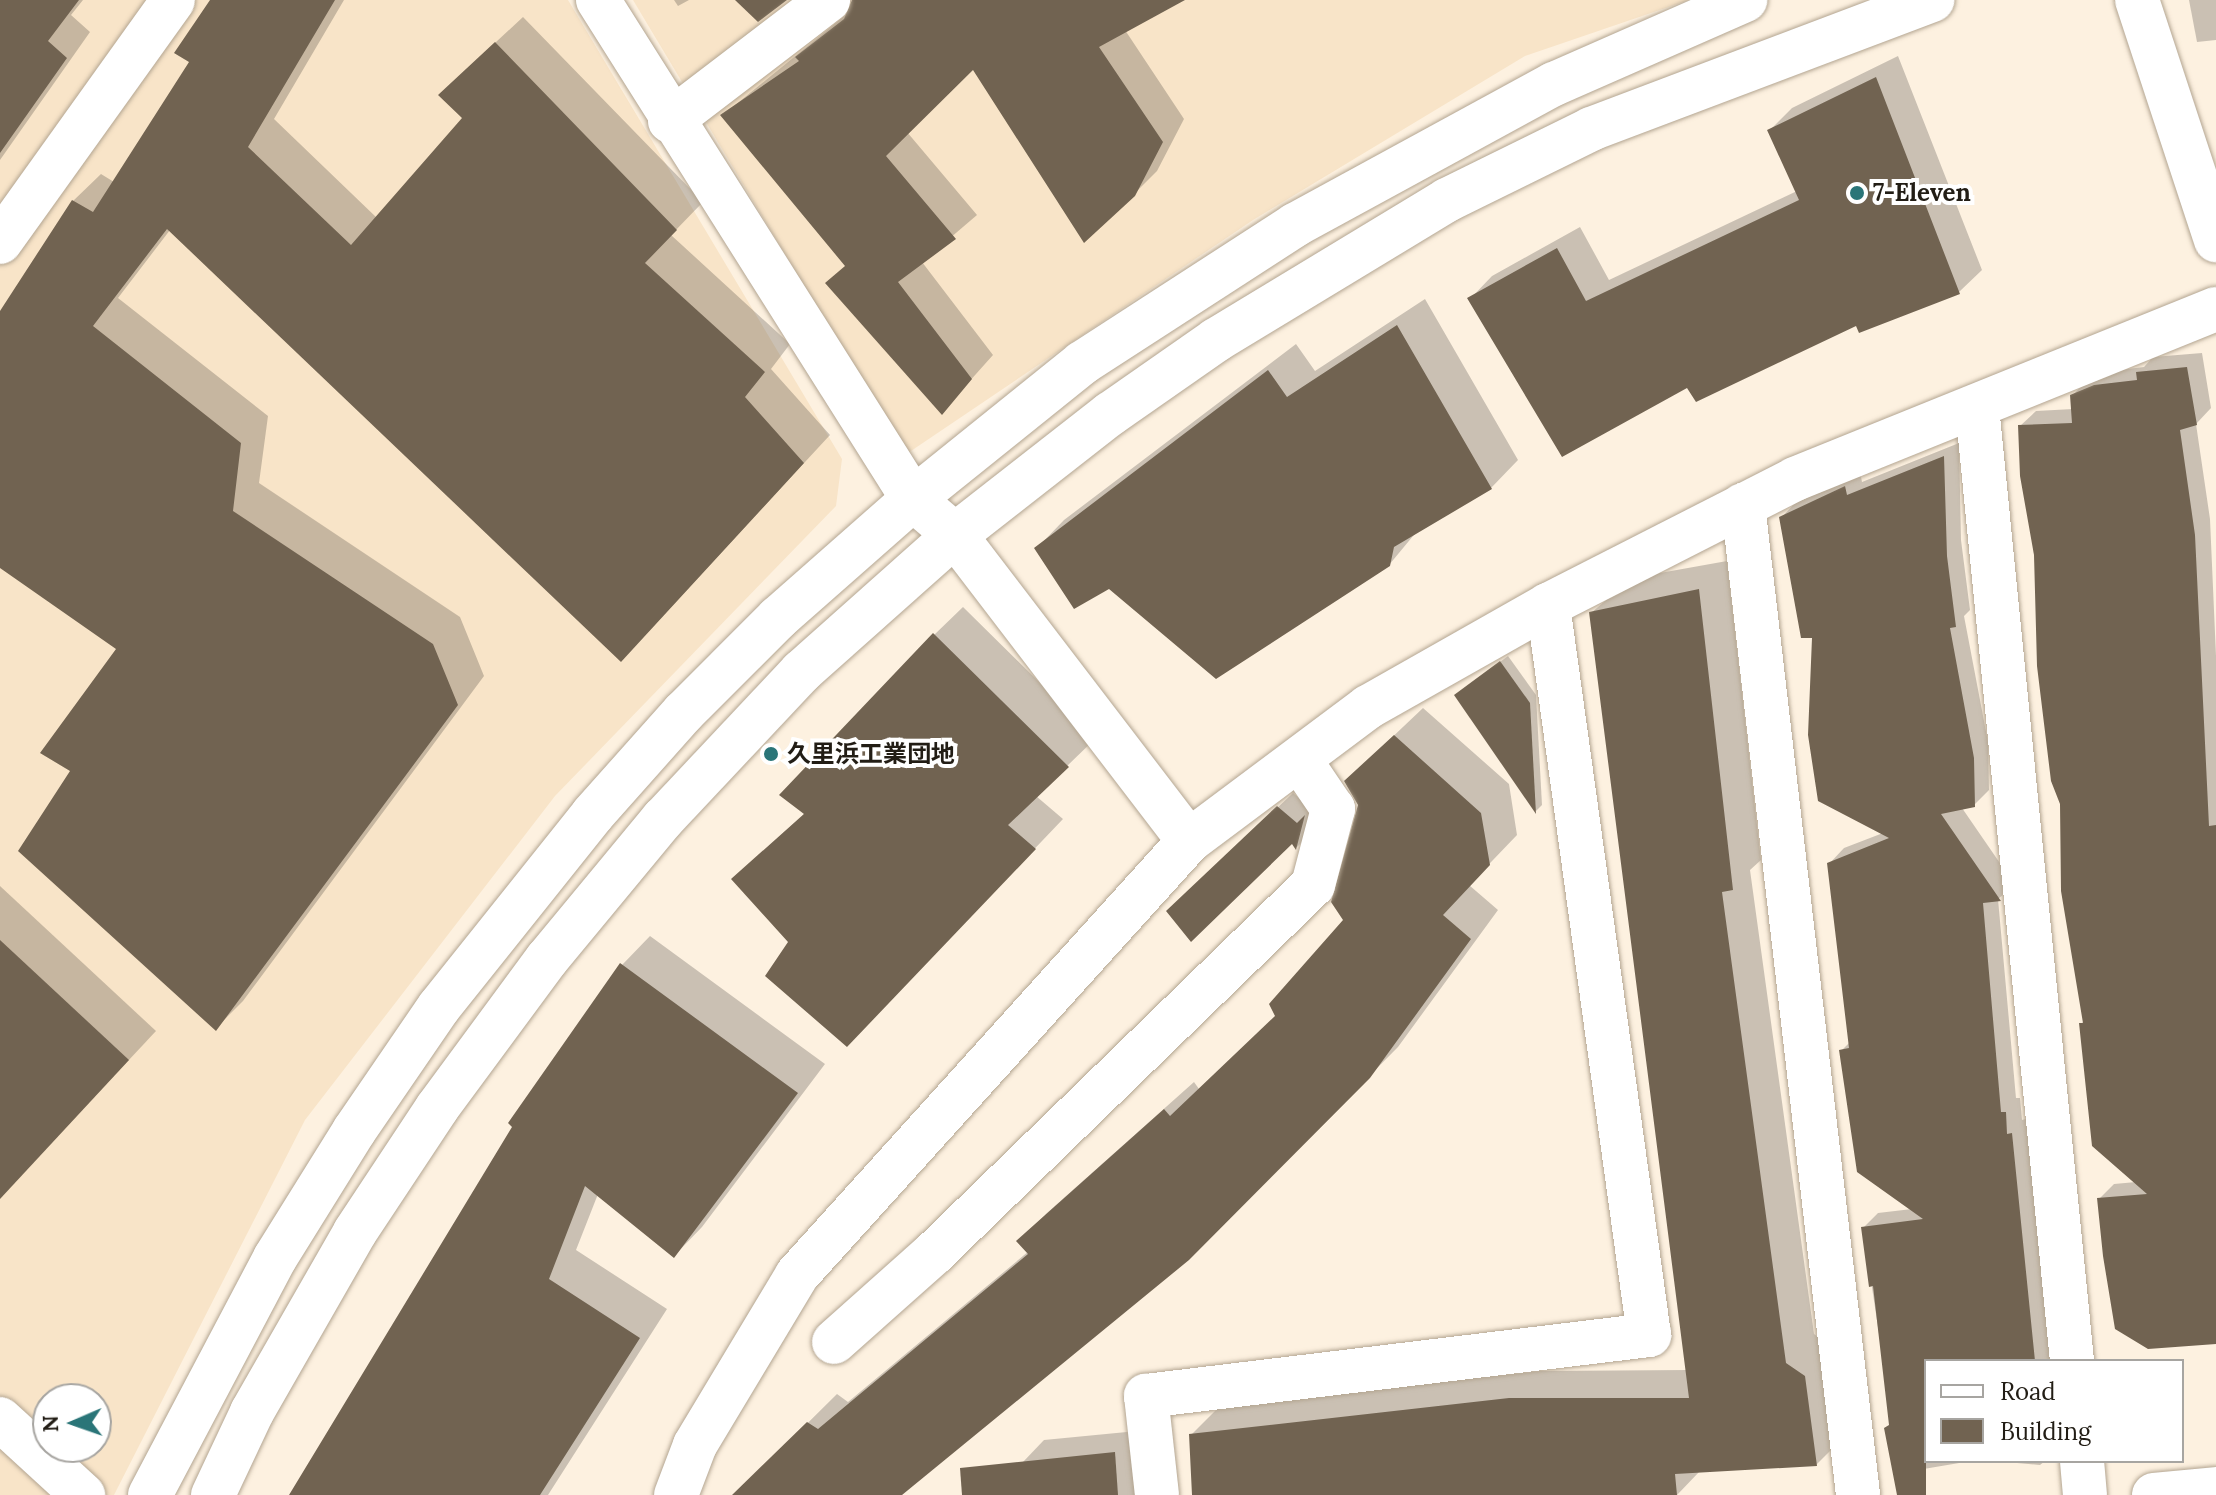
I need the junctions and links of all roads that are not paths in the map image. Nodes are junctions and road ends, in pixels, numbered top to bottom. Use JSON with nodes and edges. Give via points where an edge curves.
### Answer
{"nodes":[{"id":1,"x":173,"y":0,"type":"edge"},
{"id":2,"x":598,"y":0,"type":"edge"},
{"id":3,"x":828,"y":0,"type":"edge"},
{"id":4,"x":1745,"y":0,"type":"edge"},
{"id":5,"x":1932,"y":0,"type":"edge"},
{"id":6,"x":2137,"y":0,"type":"edge"},
{"id":7,"x":670,"y":121,"type":"junction"},
{"id":8,"x":2216,"y":240,"type":"edge"},
{"id":9,"x":0,"y":242,"type":"edge"},
{"id":10,"x":2216,"y":309,"type":"edge"},
{"id":11,"x":1977,"y":407,"type":"junction"},
{"id":12,"x":913,"y":499,"type":"junction"},
{"id":13,"x":1743,"y":505,"type":"junction"},
{"id":14,"x":955,"y":535,"type":"junction"},
{"id":15,"x":1548,"y":605,"type":"junction"},
{"id":16,"x":1299,"y":759,"type":"junction"},
{"id":17,"x":1189,"y":841,"type":"junction"},
{"id":18,"x":834,"y":1342,"type":"dead end"},
{"id":19,"x":2072,"y":1359,"type":"edge"},
{"id":20,"x":0,"y":1419,"type":"edge"},
{"id":21,"x":2082,"y":1463,"type":"edge"},
{"id":22,"x":2216,"y":1489,"type":"edge"},
{"id":23,"x":83,"y":1495,"type":"edge"},
{"id":24,"x":150,"y":1495,"type":"edge"},
{"id":25,"x":213,"y":1495,"type":"edge"},
{"id":26,"x":676,"y":1495,"type":"edge"},
{"id":27,"x":1157,"y":1495,"type":"edge"},
{"id":28,"x":1858,"y":1495,"type":"edge"},
{"id":29,"x":2085,"y":1495,"type":"edge"},
{"id":30,"x":2154,"y":1495,"type":"edge"}],
"edges":[{"from":1,"to":9,"type":"street"},
{"from":2,"to":7,"type":"street"},
{"from":3,"to":7,"type":"street"},
{"from":4,"to":12,"type":"street","via":[[1554,84],[1295,225],[1082,363]]},
{"from":5,"to":14,"type":"street","via":[[1591,129],[1447,200],[1205,348],[1110,414]]},
{"from":6,"to":8,"type":"street"},
{"from":7,"to":12,"type":"street"},
{"from":10,"to":11,"type":"street"},
{"from":11,"to":13,"type":"street"},
{"from":11,"to":19,"type":"street"},
{"from":12,"to":14,"type":"street"},
{"from":12,"to":24,"type":"street","via":[[778,618],[684,712],[505,920],[346,1143],[275,1258]]},
{"from":13,"to":15,"type":"street"},
{"from":13,"to":28,"type":"street"},
{"from":14,"to":17,"type":"street"},
{"from":14,"to":25,"type":"street","via":[[801,672],[663,819],[547,959],[437,1108],[355,1232],[252,1412]]},
{"from":15,"to":16,"type":"street","via":[[1368,707]]},
{"from":15,"to":27,"type":"street","via":[[1649,1335],[1146,1396]]},
{"from":16,"to":17,"type":"street"},
{"from":16,"to":18,"type":"street","via":[[1333,809],[1313,885],[934,1253]]},
{"from":17,"to":26,"type":"street","via":[[797,1275],[695,1445]]},
{"from":20,"to":23,"type":"street"},
{"from":21,"to":29,"type":"street"},
{"from":22,"to":30,"type":"street"}]}
